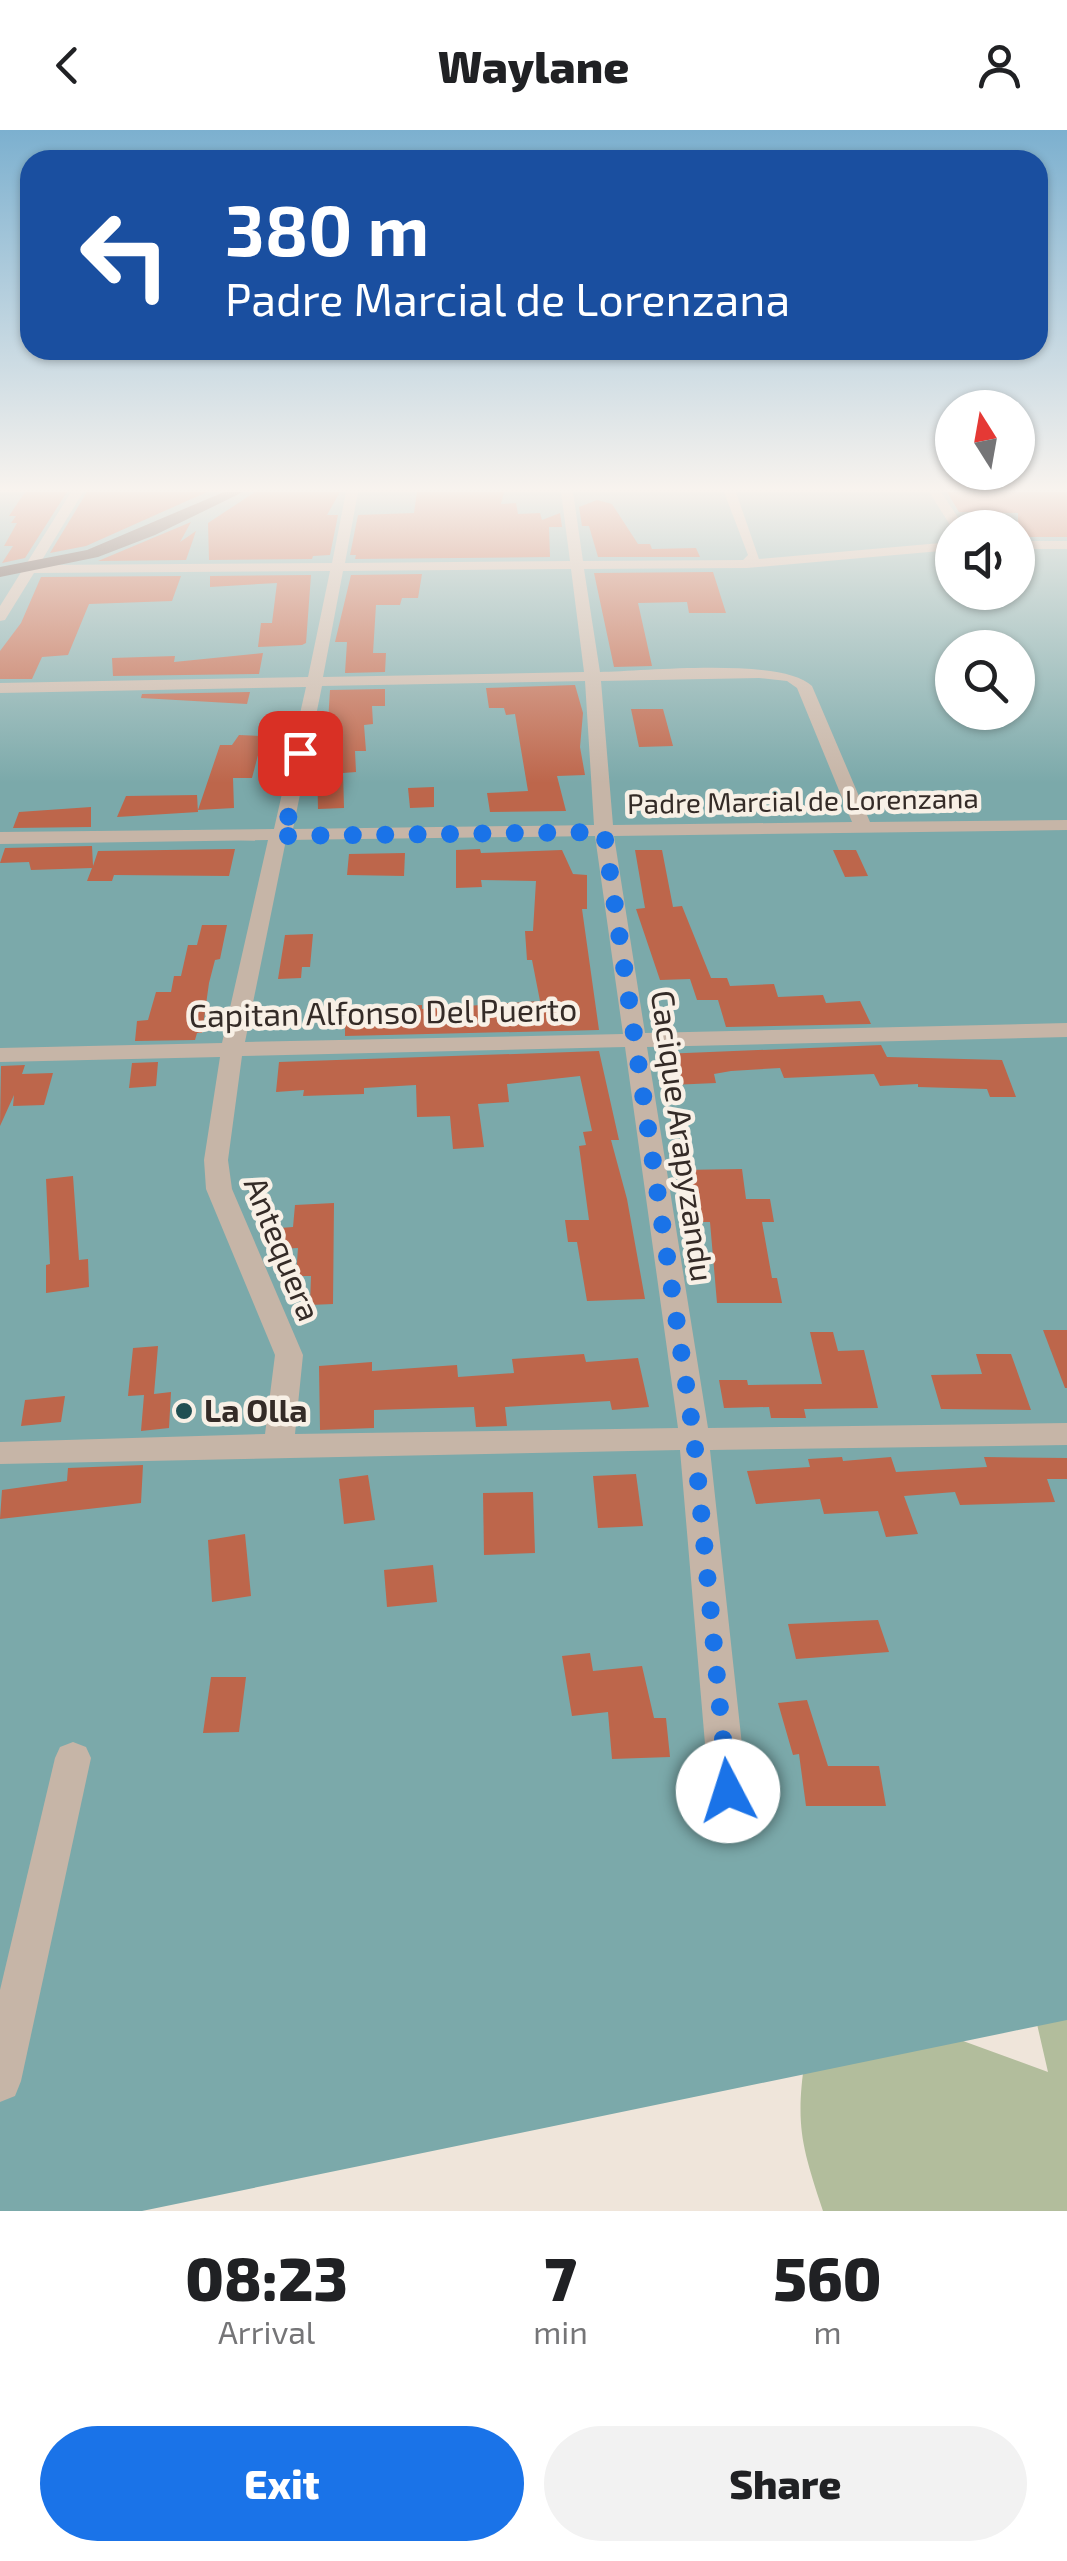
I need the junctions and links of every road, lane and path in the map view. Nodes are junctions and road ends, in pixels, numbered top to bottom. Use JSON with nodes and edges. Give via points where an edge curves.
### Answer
{"nodes":[{"id":1,"x":17,"y":589,"type":"edge"},
{"id":2,"x":334,"y":589,"type":"edge"},
{"id":3,"x":580,"y":589,"type":"edge"},
{"id":4,"x":0,"y":617,"type":"edge"},
{"id":5,"x":593,"y":678,"type":"junction"},
{"id":6,"x":313,"y":682,"type":"junction"},
{"id":7,"x":0,"y":688,"type":"edge"},
{"id":8,"x":863,"y":826,"type":"junction"},
{"id":9,"x":1067,"y":826,"type":"edge"},
{"id":10,"x":604,"y":832,"type":"junction"},
{"id":11,"x":278,"y":836,"type":"junction"},
{"id":12,"x":0,"y":838,"type":"edge"},
{"id":13,"x":1067,"y":1030,"type":"edge"},
{"id":14,"x":634,"y":1040,"type":"junction"},
{"id":15,"x":232,"y":1049,"type":"junction"},
{"id":16,"x":0,"y":1055,"type":"edge"},
{"id":17,"x":1067,"y":1434,"type":"edge"},
{"id":18,"x":694,"y":1438,"type":"junction"},
{"id":19,"x":280,"y":1445,"type":"junction"},
{"id":20,"x":0,"y":1454,"type":"edge"},
{"id":21,"x":72,"y":1758,"type":"dead end"},
{"id":22,"x":728,"y":1791,"type":"dead end"},
{"id":23,"x":0,"y":2081,"type":"edge"}],
"edges":[{"from":1,"to":4,"type":"street"},
{"from":2,"to":6,"type":"street","name":"Antequera"},
{"from":3,"to":5,"type":"street","name":"Cacique Arapyzandu"},
{"from":5,"to":6,"type":"street"},
{"from":5,"to":8,"type":"street","via":[[758,673],[801,681]]},
{"from":5,"to":10,"type":"street","name":"Cacique Arapyzandu"},
{"from":6,"to":7,"type":"street"},
{"from":6,"to":11,"type":"street","name":"Antequera","via":[[287,824]]},
{"from":8,"to":9,"type":"street","name":"Padre Marcial de Lorenzana"},
{"from":8,"to":10,"type":"street","name":"Padre Marcial de Lorenzana"},
{"from":10,"to":11,"type":"street","name":"Padre Marcial de Lorenzana"},
{"from":10,"to":14,"type":"street","name":"Cacique Arapyzandu"},
{"from":11,"to":12,"type":"street","name":"Padre Marcial de Lorenzana"},
{"from":11,"to":15,"type":"street","name":"Antequera"},
{"from":13,"to":14,"type":"street","name":"Capitan Alfonso Del Puerto"},
{"from":14,"to":15,"type":"street","name":"Capitan Alfonso Del Puerto"},
{"from":14,"to":18,"type":"street","name":"Cacique Arapyzandu"},
{"from":15,"to":16,"type":"street","name":"Capitan Alfonso Del Puerto"},
{"from":15,"to":19,"type":"street","name":"Antequera","via":[[216,1160],[219,1189],[289,1355]]},
{"from":17,"to":18,"type":"street"},
{"from":18,"to":19,"type":"street"},
{"from":18,"to":22,"type":"street","name":"Cacique Arapyzandu"},
{"from":19,"to":20,"type":"street"},
{"from":21,"to":23,"type":"street"}]}
